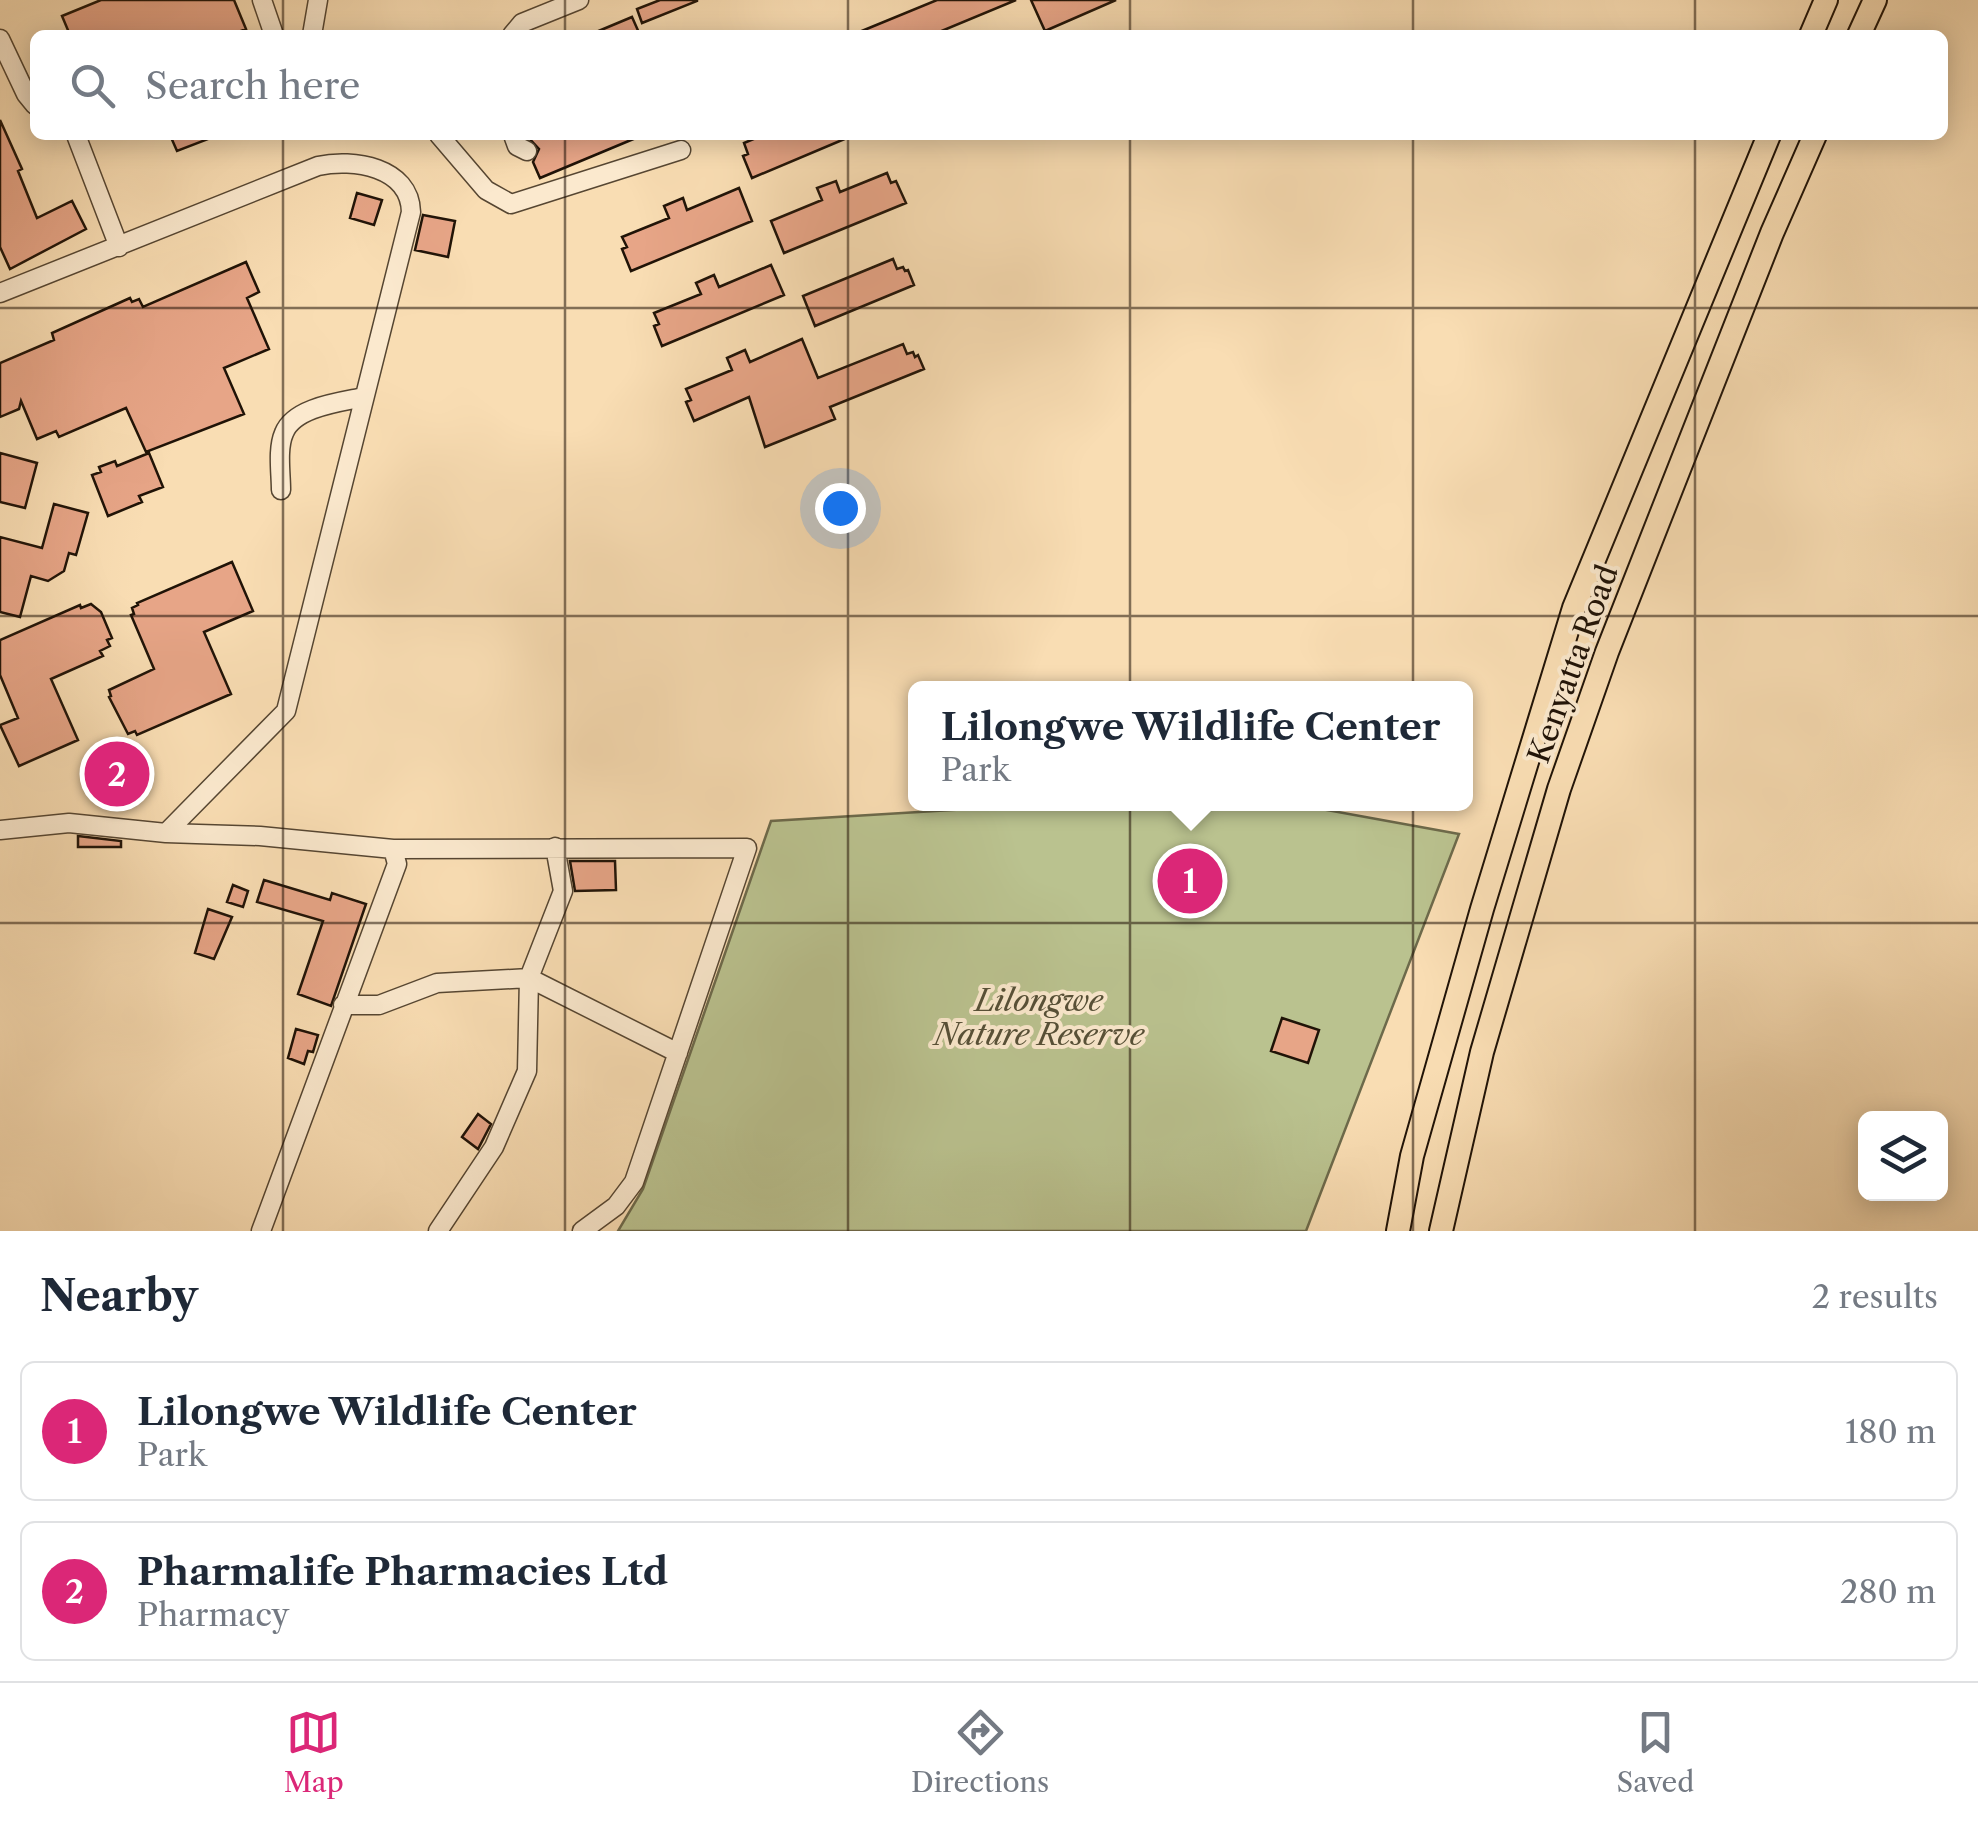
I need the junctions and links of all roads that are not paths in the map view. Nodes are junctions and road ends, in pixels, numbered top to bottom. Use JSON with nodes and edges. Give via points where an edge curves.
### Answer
{"nodes":[{"id":1,"x":262,"y":0,"type":"edge"},
{"id":2,"x":318,"y":0,"type":"edge"},
{"id":3,"x":579,"y":0,"type":"edge"},
{"id":4,"x":1826,"y":0,"type":"edge"},
{"id":5,"x":1875,"y":0,"type":"edge"},
{"id":6,"x":272,"y":30,"type":"edge"},
{"id":7,"x":313,"y":30,"type":"edge"},
{"id":8,"x":516,"y":30,"type":"edge"},
{"id":9,"x":1814,"y":30,"type":"edge"},
{"id":10,"x":1862,"y":30,"type":"edge"},
{"id":11,"x":0,"y":39,"type":"edge"},
{"id":12,"x":30,"y":98,"type":"edge"},
{"id":13,"x":78,"y":140,"type":"edge"},
{"id":14,"x":443,"y":140,"type":"edge"},
{"id":15,"x":515,"y":140,"type":"edge"},
{"id":16,"x":1767,"y":140,"type":"edge"},
{"id":17,"x":1813,"y":140,"type":"edge"},
{"id":18,"x":680,"y":150,"type":"dead end"},
{"id":19,"x":528,"y":152,"type":"dead end"},
{"id":20,"x":118,"y":247,"type":"junction"},
{"id":21,"x":0,"y":293,"type":"edge"},
{"id":22,"x":364,"y":397,"type":"junction"},
{"id":23,"x":281,"y":490,"type":"dead end"},
{"id":24,"x":0,"y":830,"type":"edge"},
{"id":25,"x":166,"y":834,"type":"junction"},
{"id":26,"x":555,"y":847,"type":"junction"},
{"id":27,"x":394,"y":848,"type":"junction"},
{"id":28,"x":528,"y":978,"type":"junction"},
{"id":29,"x":343,"y":1005,"type":"junction"},
{"id":30,"x":678,"y":1053,"type":"junction"},
{"id":31,"x":261,"y":1231,"type":"edge"},
{"id":32,"x":438,"y":1231,"type":"edge"},
{"id":33,"x":582,"y":1231,"type":"edge"},
{"id":34,"x":1398,"y":1231,"type":"edge"},
{"id":35,"x":1441,"y":1231,"type":"edge"}],
"edges":[{"from":1,"to":6,"type":"street"},
{"from":2,"to":7,"type":"street"},
{"from":3,"to":8,"type":"street"},
{"from":4,"to":9,"type":"main road"},
{"from":5,"to":10,"type":"main road"},
{"from":11,"to":12,"type":"street"},
{"from":13,"to":20,"type":"street"},
{"from":14,"to":18,"type":"street","via":[[486,190],[512,204]]},
{"from":15,"to":19,"type":"street"},
{"from":16,"to":34,"type":"main road","name":"Kenyatta Road","via":[[1574,608],[1412,1156]]},
{"from":17,"to":35,"type":"main road","name":"Kenyatta Road","via":[[1606,652],[1525,897]]},
{"from":20,"to":21,"type":"street"},
{"from":20,"to":22,"type":"street","via":[[328,164],[356,161],[400,181],[411,212]]},
{"from":22,"to":23,"type":"street","via":[[326,406],[284,430]]},
{"from":22,"to":25,"type":"street","via":[[286,710]]},
{"from":24,"to":25,"type":"street","via":[[69,823]]},
{"from":25,"to":27,"type":"street"},
{"from":26,"to":27,"type":"street"},
{"from":26,"to":28,"type":"street","via":[[563,892]]},
{"from":26,"to":30,"type":"street","via":[[747,848]]},
{"from":27,"to":29,"type":"street","via":[[397,864]]},
{"from":28,"to":29,"type":"street","via":[[437,984],[379,1005]]},
{"from":28,"to":30,"type":"street"},
{"from":28,"to":32,"type":"street","via":[[527,1071],[494,1147]]},
{"from":29,"to":31,"type":"street"},
{"from":30,"to":33,"type":"street","via":[[634,1182],[616,1206]]}]}
